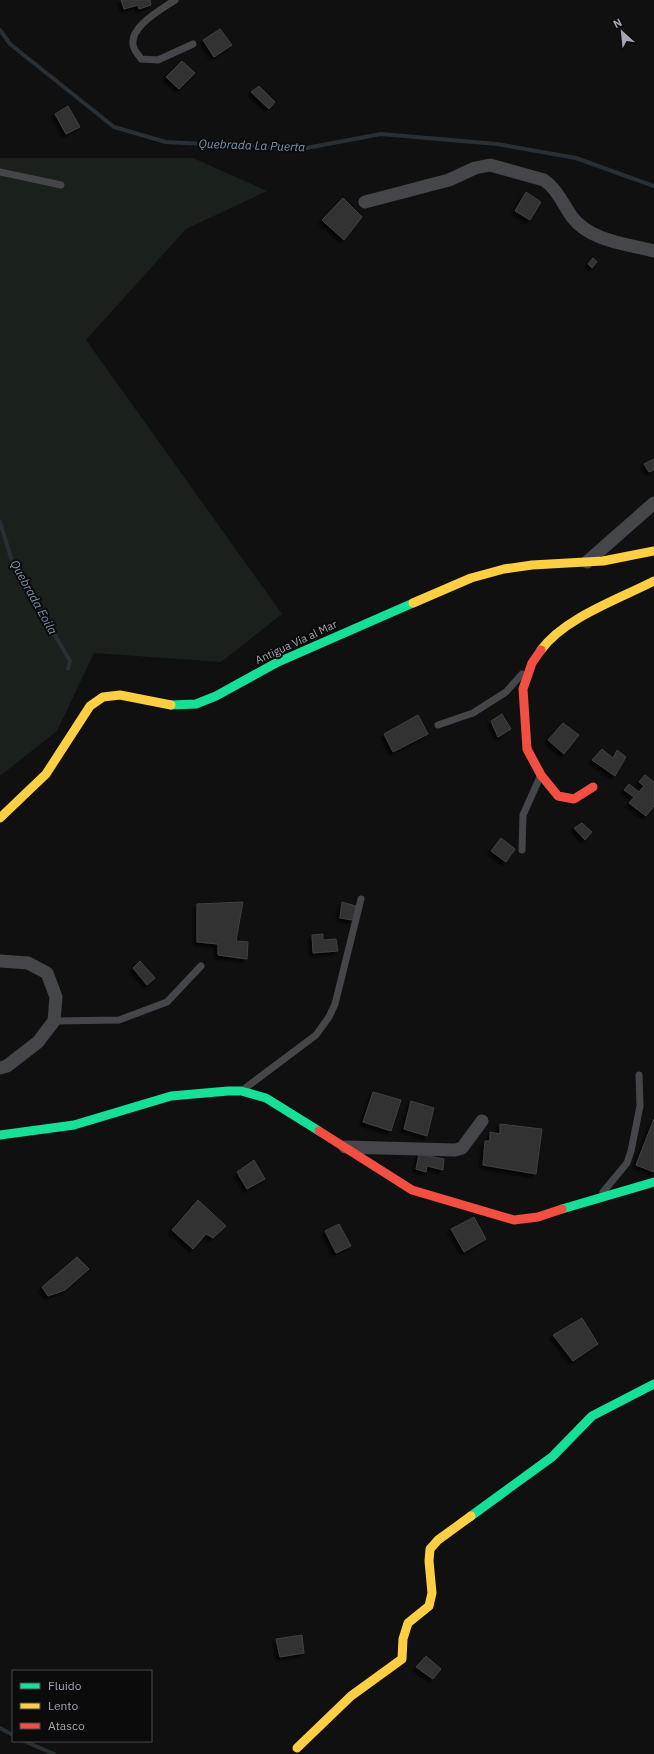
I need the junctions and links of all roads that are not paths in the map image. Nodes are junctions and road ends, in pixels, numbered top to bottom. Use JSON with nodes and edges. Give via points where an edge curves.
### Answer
{"nodes":[{"id":1,"x":175,"y":0,"type":"edge"},
{"id":2,"x":193,"y":44,"type":"dead end"},
{"id":3,"x":0,"y":172,"type":"edge"},
{"id":4,"x":61,"y":185,"type":"dead end"},
{"id":5,"x":365,"y":202,"type":"dead end"},
{"id":6,"x":654,"y":251,"type":"edge"},
{"id":7,"x":654,"y":503,"type":"edge"},
{"id":8,"x":654,"y":551,"type":"edge"},
{"id":9,"x":587,"y":562,"type":"junction"},
{"id":10,"x":654,"y":581,"type":"edge"},
{"id":11,"x":532,"y":663,"type":"junction"},
{"id":12,"x":438,"y":725,"type":"dead end"},
{"id":13,"x":541,"y":775,"type":"junction"},
{"id":14,"x":593,"y":787,"type":"dead end"},
{"id":15,"x":0,"y":818,"type":"edge"},
{"id":16,"x":522,"y":850,"type":"dead end"},
{"id":17,"x":361,"y":899,"type":"dead end"},
{"id":18,"x":0,"y":961,"type":"edge"},
{"id":19,"x":201,"y":966,"type":"dead end"},
{"id":20,"x":54,"y":1021,"type":"junction"},
{"id":21,"x":0,"y":1068,"type":"edge"},
{"id":22,"x":639,"y":1075,"type":"dead end"},
{"id":23,"x":241,"y":1091,"type":"junction"},
{"id":24,"x":482,"y":1121,"type":"dead end"},
{"id":25,"x":0,"y":1135,"type":"edge"},
{"id":26,"x":343,"y":1147,"type":"junction"},
{"id":27,"x":654,"y":1182,"type":"edge"},
{"id":28,"x":599,"y":1197,"type":"junction"},
{"id":29,"x":654,"y":1384,"type":"edge"},
{"id":30,"x":297,"y":1748,"type":"dead end"}],
"edges":[{"from":1,"to":2,"type":"lane","via":[[134,32],[133,47],[141,59],[158,60]]},
{"from":3,"to":4,"type":"lane"},
{"from":5,"to":6,"type":"street","via":[[449,180],[475,168],[490,165],[549,183],[583,228],[600,237]]},
{"from":7,"to":9,"type":"street"},
{"from":8,"to":9,"type":"street","name":"Antigua Vía al Mar"},
{"from":9,"to":15,"type":"street","name":"Antigua Vía al Mar","via":[[532,564],[471,578],[276,663],[216,696],[196,704],[163,704],[120,696],[103,697],[90,706],[46,774]]},
{"from":10,"to":11,"type":"street","via":[[571,622],[549,639]]},
{"from":11,"to":12,"type":"lane","via":[[506,692],[473,713]]},
{"from":11,"to":13,"type":"street","via":[[523,690],[525,726],[527,749]]},
{"from":13,"to":14,"type":"street","via":[[558,796],[574,799]]},
{"from":13,"to":16,"type":"lane","via":[[522,815]]},
{"from":17,"to":23,"type":"lane","via":[[335,1004],[329,1017],[316,1035]]},
{"from":18,"to":20,"type":"street","via":[[28,963],[47,973],[56,997]]},
{"from":19,"to":20,"type":"lane","via":[[167,1002],[119,1020]]},
{"from":20,"to":21,"type":"street","via":[[38,1042],[7,1066]]},
{"from":22,"to":28,"type":"lane","via":[[640,1106],[631,1151],[627,1163]]},
{"from":23,"to":25,"type":"street","via":[[171,1096],[74,1125]]},
{"from":23,"to":26,"type":"street","via":[[266,1098]]},
{"from":24,"to":26,"type":"street","via":[[462,1148],[454,1150]]},
{"from":26,"to":28,"type":"street","via":[[412,1190],[514,1220],[538,1217]]},
{"from":27,"to":28,"type":"street"},
{"from":29,"to":30,"type":"street","via":[[592,1416],[552,1457],[438,1540],[430,1549],[432,1593],[429,1606],[408,1623],[402,1659],[352,1696]]}]}
